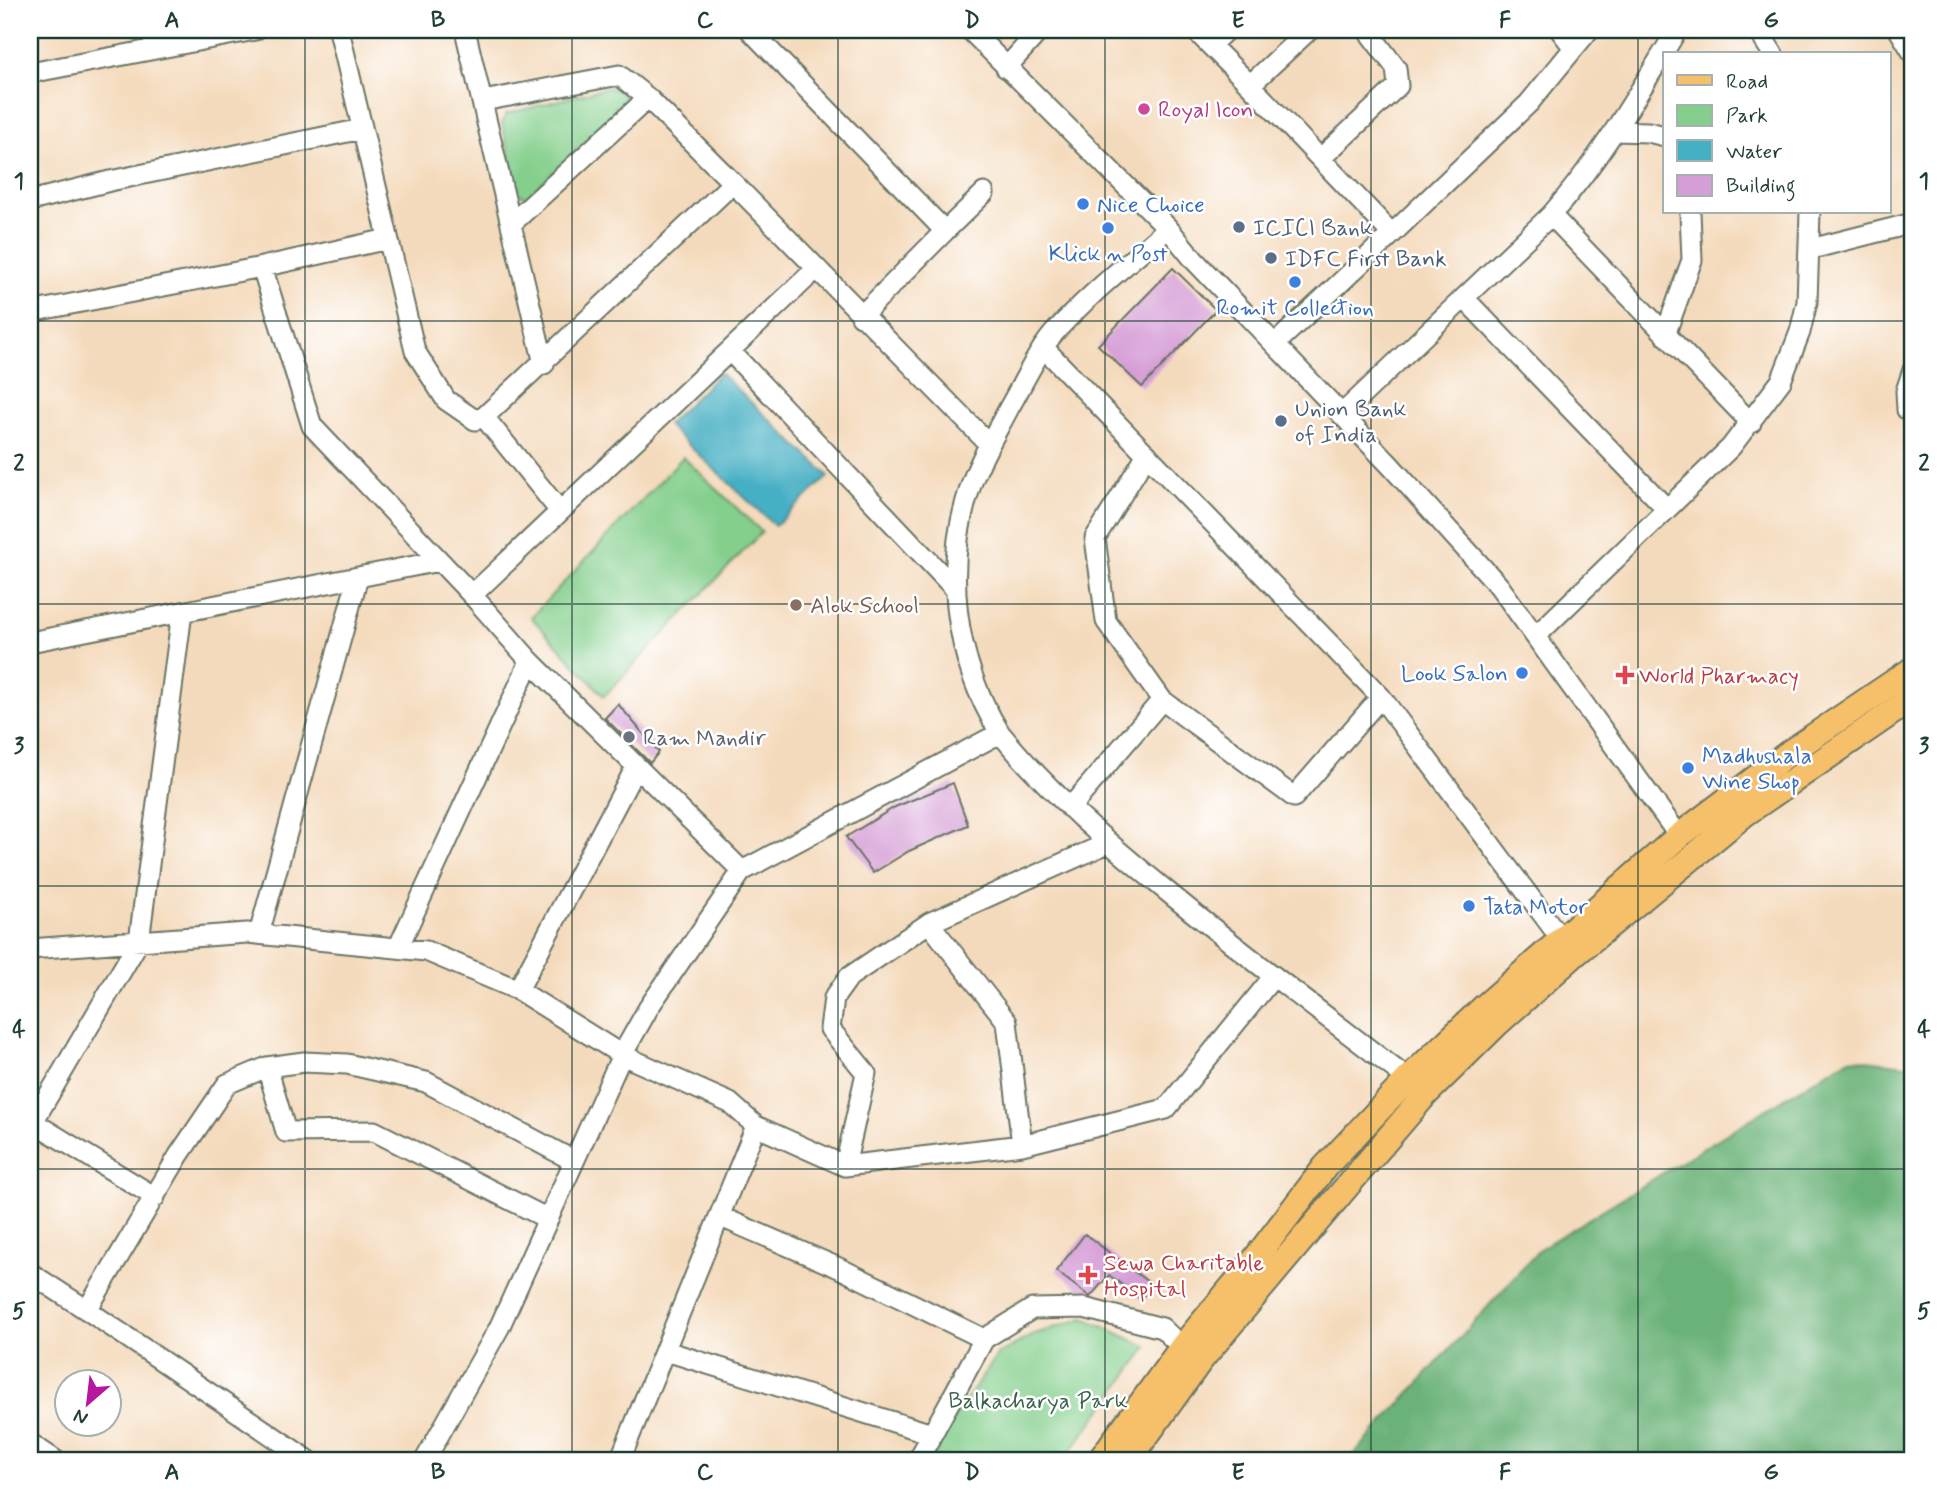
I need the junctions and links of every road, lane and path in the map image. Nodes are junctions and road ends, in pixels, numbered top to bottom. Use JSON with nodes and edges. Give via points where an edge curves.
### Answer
{"nodes":[{"id":1,"x":255,"y":30,"type":"edge"},
{"id":2,"x":340,"y":30,"type":"edge"},
{"id":3,"x":465,"y":30,"type":"edge"},
{"id":4,"x":750,"y":30,"type":"edge"},
{"id":5,"x":970,"y":30,"type":"edge"},
{"id":6,"x":1040,"y":30,"type":"edge"},
{"id":7,"x":1195,"y":30,"type":"edge"},
{"id":8,"x":1226,"y":30,"type":"edge"},
{"id":9,"x":1309,"y":30,"type":"edge"},
{"id":10,"x":1367,"y":30,"type":"edge"},
{"id":11,"x":1560,"y":30,"type":"edge"},
{"id":12,"x":1589,"y":30,"type":"edge"},
{"id":13,"x":1677,"y":30,"type":"edge"},
{"id":14,"x":1899,"y":30,"type":"edge"},
{"id":15,"x":1210,"y":45,"type":"junction"},
{"id":16,"x":1574,"y":48,"type":"junction"},
{"id":17,"x":1663,"y":52,"type":"edge"},
{"id":18,"x":1663,"y":53,"type":"edge"},
{"id":19,"x":1913,"y":53,"type":"edge"},
{"id":20,"x":1006,"y":68,"type":"junction"},
{"id":21,"x":30,"y":73,"type":"edge"},
{"id":22,"x":1250,"y":85,"type":"junction"},
{"id":23,"x":648,"y":98,"type":"junction"},
{"id":24,"x":483,"y":101,"type":"junction"},
{"id":25,"x":362,"y":129,"type":"junction"},
{"id":26,"x":1615,"y":131,"type":"junction"},
{"id":27,"x":1663,"y":136,"type":"edge"},
{"id":28,"x":1321,"y":158,"type":"junction"},
{"id":29,"x":733,"y":183,"type":"junction"},
{"id":30,"x":984,"y":192,"type":"dead end"},
{"id":31,"x":30,"y":201,"type":"edge"},
{"id":32,"x":1690,"y":214,"type":"edge"},
{"id":33,"x":1810,"y":214,"type":"edge"},
{"id":34,"x":1551,"y":215,"type":"junction"},
{"id":35,"x":1913,"y":223,"type":"edge"},
{"id":36,"x":511,"y":224,"type":"junction"},
{"id":37,"x":1168,"y":228,"type":"junction"},
{"id":38,"x":945,"y":231,"type":"junction"},
{"id":39,"x":1392,"y":234,"type":"junction"},
{"id":40,"x":388,"y":239,"type":"junction"},
{"id":41,"x":1811,"y":249,"type":"junction"},
{"id":42,"x":262,"y":267,"type":"junction"},
{"id":43,"x":816,"y":270,"type":"junction"},
{"id":44,"x":1464,"y":298,"type":"junction"},
{"id":45,"x":30,"y":312,"type":"edge"},
{"id":46,"x":861,"y":316,"type":"junction"},
{"id":47,"x":1665,"y":335,"type":"junction"},
{"id":48,"x":1279,"y":340,"type":"junction"},
{"id":49,"x":1043,"y":347,"type":"junction"},
{"id":50,"x":730,"y":351,"type":"junction"},
{"id":51,"x":544,"y":364,"type":"junction"},
{"id":52,"x":1913,"y":370,"type":"edge"},
{"id":53,"x":1913,"y":407,"type":"edge"},
{"id":54,"x":1346,"y":410,"type":"junction"},
{"id":55,"x":484,"y":417,"type":"junction"},
{"id":56,"x":1751,"y":423,"type":"junction"},
{"id":57,"x":989,"y":444,"type":"junction"},
{"id":58,"x":1147,"y":454,"type":"junction"},
{"id":59,"x":1667,"y":509,"type":"junction"},
{"id":60,"x":559,"y":510,"type":"junction"},
{"id":61,"x":439,"y":561,"type":"junction"},
{"id":62,"x":358,"y":577,"type":"junction"},
{"id":63,"x":956,"y":590,"type":"junction"},
{"id":64,"x":472,"y":595,"type":"junction"},
{"id":65,"x":182,"y":612,"type":"junction"},
{"id":66,"x":1541,"y":630,"type":"junction"},
{"id":67,"x":30,"y":642,"type":"edge"},
{"id":68,"x":530,"y":662,"type":"junction"},
{"id":69,"x":1913,"y":670,"type":"edge"},
{"id":70,"x":1381,"y":697,"type":"junction"},
{"id":71,"x":1913,"y":698,"type":"edge"},
{"id":72,"x":1162,"y":700,"type":"junction"},
{"id":73,"x":1000,"y":733,"type":"junction"},
{"id":74,"x":636,"y":767,"type":"junction"},
{"id":75,"x":1070,"y":808,"type":"junction"},
{"id":76,"x":1679,"y":836,"type":"junction"},
{"id":77,"x":1108,"y":843,"type":"junction"},
{"id":78,"x":742,"y":872,"type":"junction"},
{"id":79,"x":929,"y":923,"type":"junction"},
{"id":80,"x":259,"y":934,"type":"junction"},
{"id":81,"x":1561,"y":939,"type":"junction"},
{"id":82,"x":139,"y":941,"type":"junction"},
{"id":83,"x":398,"y":948,"type":"junction"},
{"id":84,"x":30,"y":949,"type":"edge"},
{"id":85,"x":1274,"y":976,"type":"junction"},
{"id":86,"x":518,"y":990,"type":"junction"},
{"id":87,"x":622,"y":1055,"type":"junction"},
{"id":88,"x":267,"y":1067,"type":"junction"},
{"id":89,"x":1408,"y":1079,"type":"junction"},
{"id":90,"x":756,"y":1126,"type":"junction"},
{"id":91,"x":1022,"y":1145,"type":"junction"},
{"id":92,"x":574,"y":1161,"type":"junction"},
{"id":93,"x":845,"y":1166,"type":"junction"},
{"id":94,"x":155,"y":1196,"type":"junction"},
{"id":95,"x":721,"y":1217,"type":"junction"},
{"id":96,"x":548,"y":1219,"type":"junction"},
{"id":97,"x":30,"y":1273,"type":"edge"},
{"id":98,"x":87,"y":1310,"type":"junction"},
{"id":99,"x":985,"y":1339,"type":"junction"},
{"id":100,"x":1182,"y":1347,"type":"junction"},
{"id":101,"x":666,"y":1351,"type":"junction"},
{"id":102,"x":932,"y":1434,"type":"junction"},
{"id":103,"x":30,"y":1443,"type":"edge"},
{"id":104,"x":282,"y":1454,"type":"edge"},
{"id":105,"x":55,"y":1460,"type":"edge"},
{"id":106,"x":308,"y":1460,"type":"edge"},
{"id":107,"x":425,"y":1460,"type":"edge"},
{"id":108,"x":620,"y":1460,"type":"edge"},
{"id":109,"x":918,"y":1460,"type":"edge"},
{"id":110,"x":1100,"y":1460,"type":"edge"},
{"id":111,"x":1129,"y":1460,"type":"edge"}],
"edges":[{"from":1,"to":21,"type":"street"},
{"from":2,"to":25,"type":"street"},
{"from":3,"to":24,"type":"street"},
{"from":4,"to":38,"type":"street"},
{"from":5,"to":20,"type":"street"},
{"from":6,"to":20,"type":"street"},
{"from":7,"to":15,"type":"street"},
{"from":8,"to":15,"type":"street"},
{"from":9,"to":22,"type":"street"},
{"from":10,"to":28,"type":"street","via":[[1396,68],[1398,86]]},
{"from":11,"to":16,"type":"street"},
{"from":12,"to":16,"type":"street"},
{"from":13,"to":17,"type":"street"},
{"from":14,"to":19,"type":"street"},
{"from":15,"to":22,"type":"street"},
{"from":16,"to":39,"type":"street","via":[[1529,103]]},
{"from":18,"to":26,"type":"street"},
{"from":20,"to":37,"type":"street"},
{"from":22,"to":28,"type":"street"},
{"from":23,"to":24,"type":"street","via":[[625,77],[612,74]]},
{"from":23,"to":29,"type":"street"},
{"from":23,"to":36,"type":"street"},
{"from":24,"to":36,"type":"street"},
{"from":25,"to":31,"type":"street"},
{"from":25,"to":40,"type":"street"},
{"from":26,"to":27,"type":"street"},
{"from":26,"to":34,"type":"street"},
{"from":28,"to":39,"type":"street"},
{"from":29,"to":43,"type":"street"},
{"from":29,"to":51,"type":"street"},
{"from":30,"to":38,"type":"street"},
{"from":32,"to":47,"type":"street","via":[[1692,260]]},
{"from":33,"to":41,"type":"street"},
{"from":34,"to":44,"type":"street"},
{"from":34,"to":47,"type":"street"},
{"from":35,"to":41,"type":"street"},
{"from":36,"to":51,"type":"street"},
{"from":37,"to":48,"type":"street","via":[[1195,261]]},
{"from":37,"to":49,"type":"street"},
{"from":38,"to":46,"type":"street"},
{"from":39,"to":48,"type":"street"},
{"from":40,"to":42,"type":"street"},
{"from":40,"to":55,"type":"street","via":[[415,351],[446,400],[475,420]]},
{"from":41,"to":56,"type":"street","via":[[1800,332],[1781,380]]},
{"from":42,"to":45,"type":"street"},
{"from":42,"to":61,"type":"street","via":[[312,426]]},
{"from":43,"to":46,"type":"street"},
{"from":43,"to":50,"type":"street"},
{"from":44,"to":54,"type":"street"},
{"from":44,"to":59,"type":"street"},
{"from":46,"to":57,"type":"street"},
{"from":47,"to":56,"type":"street"},
{"from":48,"to":54,"type":"street"},
{"from":49,"to":57,"type":"street"},
{"from":49,"to":58,"type":"street"},
{"from":50,"to":60,"type":"street"},
{"from":50,"to":63,"type":"street"},
{"from":51,"to":55,"type":"street"},
{"from":52,"to":53,"type":"street","via":[[1906,400],[1907,410]]},
{"from":54,"to":66,"type":"street","via":[[1441,502]]},
{"from":55,"to":60,"type":"street"},
{"from":56,"to":59,"type":"street"},
{"from":57,"to":63,"type":"street","via":[[963,513]]},
{"from":58,"to":70,"type":"street"},
{"from":58,"to":72,"type":"street","via":[[1095,538],[1105,621]]},
{"from":59,"to":66,"type":"street"},
{"from":60,"to":64,"type":"street"},
{"from":61,"to":62,"type":"street"},
{"from":61,"to":64,"type":"street"},
{"from":62,"to":65,"type":"street"},
{"from":62,"to":80,"type":"street"},
{"from":63,"to":73,"type":"street","via":[[962,645],[972,678]]},
{"from":64,"to":68,"type":"street"},
{"from":65,"to":67,"type":"street"},
{"from":65,"to":82,"type":"street"},
{"from":66,"to":76,"type":"street","via":[[1637,759],[1641,779]]},
{"from":68,"to":74,"type":"street"},
{"from":68,"to":83,"type":"street"},
{"from":69,"to":76,"type":"main road","via":[[1790,752]]},
{"from":70,"to":72,"type":"street","via":[[1294,797]]},
{"from":70,"to":81,"type":"street"},
{"from":71,"to":111,"type":"main road","via":[[1746,813],[1480,1041],[1425,1095],[1200,1361]]},
{"from":72,"to":75,"type":"street"},
{"from":73,"to":75,"type":"street"},
{"from":73,"to":78,"type":"street"},
{"from":74,"to":78,"type":"street"},
{"from":74,"to":86,"type":"street"},
{"from":75,"to":77,"type":"street"},
{"from":76,"to":81,"type":"main road"},
{"from":77,"to":79,"type":"street"},
{"from":77,"to":85,"type":"street"},
{"from":78,"to":87,"type":"street","via":[[649,1007]]},
{"from":79,"to":91,"type":"street","via":[[1007,1022]]},
{"from":79,"to":93,"type":"street","via":[[849,978],[835,998],[830,1029],[866,1073]]},
{"from":80,"to":82,"type":"street"},
{"from":80,"to":83,"type":"street"},
{"from":81,"to":89,"type":"main road"},
{"from":82,"to":84,"type":"street"},
{"from":82,"to":94,"type":"street","via":[[33,1122]]},
{"from":83,"to":86,"type":"street","via":[[426,951]]},
{"from":85,"to":89,"type":"street"},
{"from":85,"to":91,"type":"street","via":[[1166,1109]]},
{"from":86,"to":87,"type":"street"},
{"from":87,"to":90,"type":"street","via":[[730,1103]]},
{"from":87,"to":92,"type":"street"},
{"from":88,"to":92,"type":"street","via":[[304,1062],[346,1064],[426,1082]]},
{"from":88,"to":94,"type":"street","via":[[227,1084]]},
{"from":88,"to":96,"type":"street","via":[[286,1132],[374,1131]]},
{"from":89,"to":100,"type":"main road","via":[[1325,1167]]},
{"from":90,"to":93,"type":"street"},
{"from":90,"to":95,"type":"street"},
{"from":91,"to":93,"type":"street"},
{"from":92,"to":96,"type":"street"},
{"from":94,"to":98,"type":"street"},
{"from":95,"to":99,"type":"street"},
{"from":95,"to":101,"type":"street"},
{"from":96,"to":107,"type":"street","via":[[499,1328]]},
{"from":97,"to":98,"type":"street"},
{"from":98,"to":104,"type":"street"},
{"from":99,"to":100,"type":"street","via":[[1032,1309],[1084,1308],[1161,1328]]},
{"from":99,"to":102,"type":"street"},
{"from":100,"to":110,"type":"main road"},
{"from":101,"to":102,"type":"street"},
{"from":101,"to":108,"type":"street"},
{"from":102,"to":109,"type":"street"},
{"from":103,"to":105,"type":"street"},
{"from":104,"to":106,"type":"street"}]}
